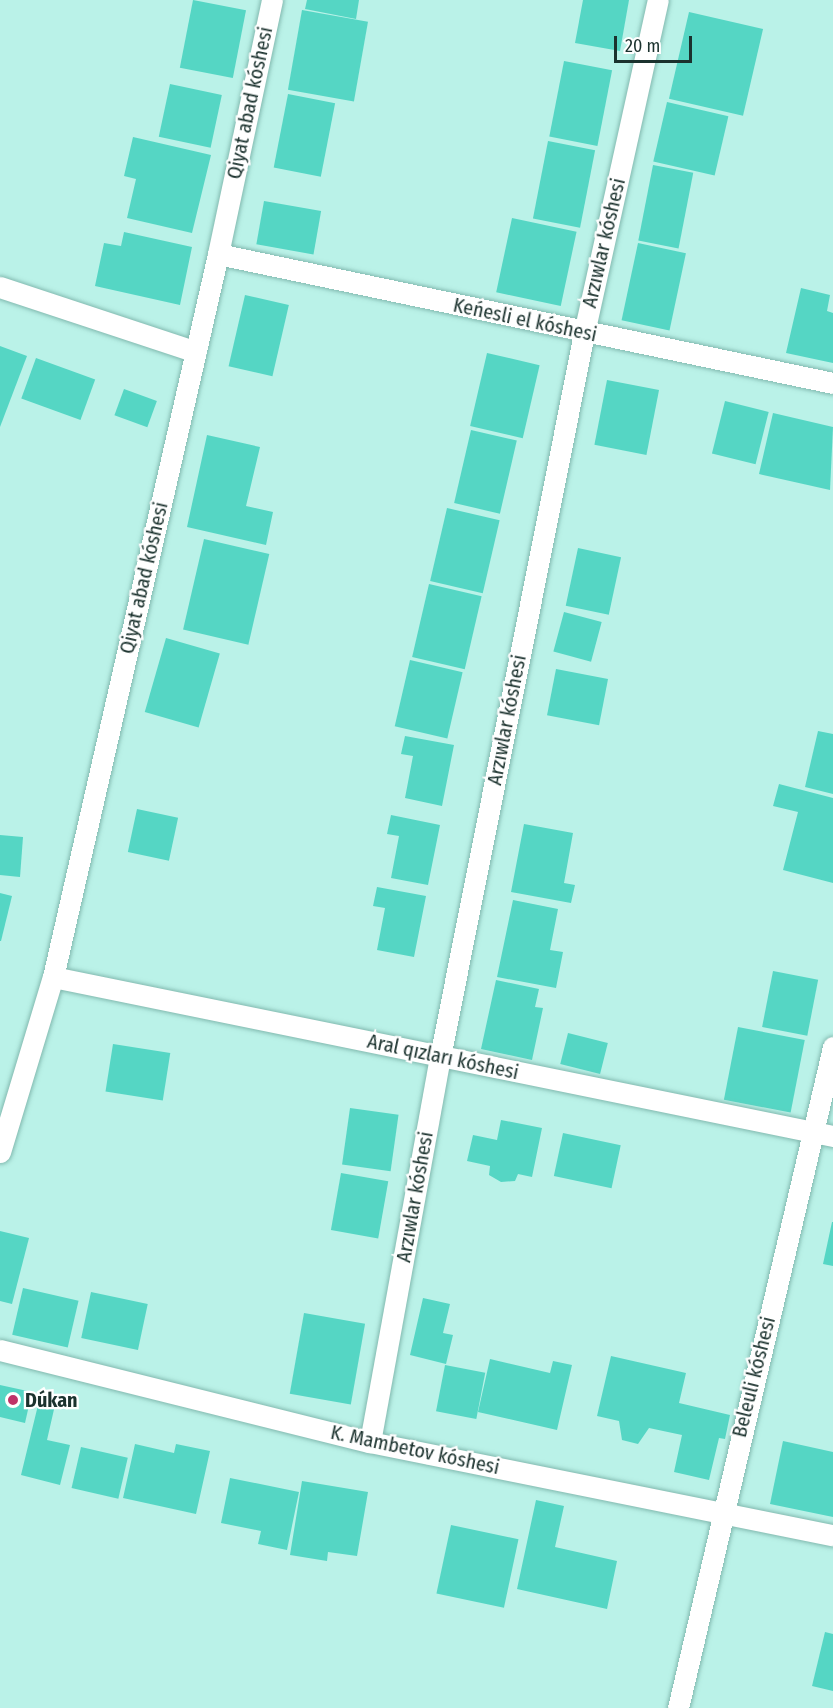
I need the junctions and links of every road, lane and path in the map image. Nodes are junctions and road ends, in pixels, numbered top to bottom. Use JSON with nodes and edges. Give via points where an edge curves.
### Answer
{"nodes":[{"id":1,"x":272,"y":0,"type":"edge"},
{"id":2,"x":658,"y":0,"type":"edge"},
{"id":3,"x":218,"y":254,"type":"junction"},
{"id":4,"x":0,"y":287,"type":"edge"},
{"id":5,"x":584,"y":333,"type":"junction"},
{"id":6,"x":196,"y":352,"type":"junction"},
{"id":7,"x":833,"y":382,"type":"edge"},
{"id":8,"x":52,"y":977,"type":"junction"},
{"id":9,"x":833,"y":1047,"type":"edge"},
{"id":10,"x":440,"y":1057,"type":"junction"},
{"id":11,"x":824,"y":1134,"type":"edge"},
{"id":12,"x":0,"y":1152,"type":"edge"},
{"id":13,"x":0,"y":1350,"type":"edge"},
{"id":14,"x":370,"y":1442,"type":"junction"},
{"id":15,"x":721,"y":1512,"type":"junction"},
{"id":16,"x":833,"y":1535,"type":"edge"},
{"id":17,"x":678,"y":1708,"type":"edge"}],
"edges":[{"from":1,"to":3,"type":"street","name":"Qiyat abad kóshesi"},
{"from":2,"to":5,"type":"street","name":"Arzıwlar kóshesi"},
{"from":3,"to":5,"type":"street","name":"Keńesli el kóshesi"},
{"from":3,"to":6,"type":"street","name":"Qiyat abad kóshesi"},
{"from":4,"to":6,"type":"street"},
{"from":5,"to":7,"type":"street","name":"Keńesli el kóshesi"},
{"from":5,"to":10,"type":"street","name":"Arzıwlar kóshesi"},
{"from":6,"to":8,"type":"street","name":"Qiyat abad kóshesi"},
{"from":8,"to":10,"type":"street","name":"Aral qızları kóshesi"},
{"from":8,"to":12,"type":"street","name":"Qiyat abad kóshesi"},
{"from":9,"to":11,"type":"street","name":"Beleuli kóshesi"},
{"from":10,"to":11,"type":"street","name":"Aral qızları kóshesi"},
{"from":10,"to":14,"type":"street","name":"Arzıwlar kóshesi"},
{"from":11,"to":15,"type":"street","name":"Beleuli kóshesi"},
{"from":13,"to":14,"type":"street","name":"K. Mambetov kóshesi"},
{"from":14,"to":15,"type":"street","name":"K. Mambetov kóshesi"},
{"from":15,"to":16,"type":"street","name":"K. Mambetov kóshesi"},
{"from":15,"to":17,"type":"street","name":"Beleuli kóshesi"}]}
